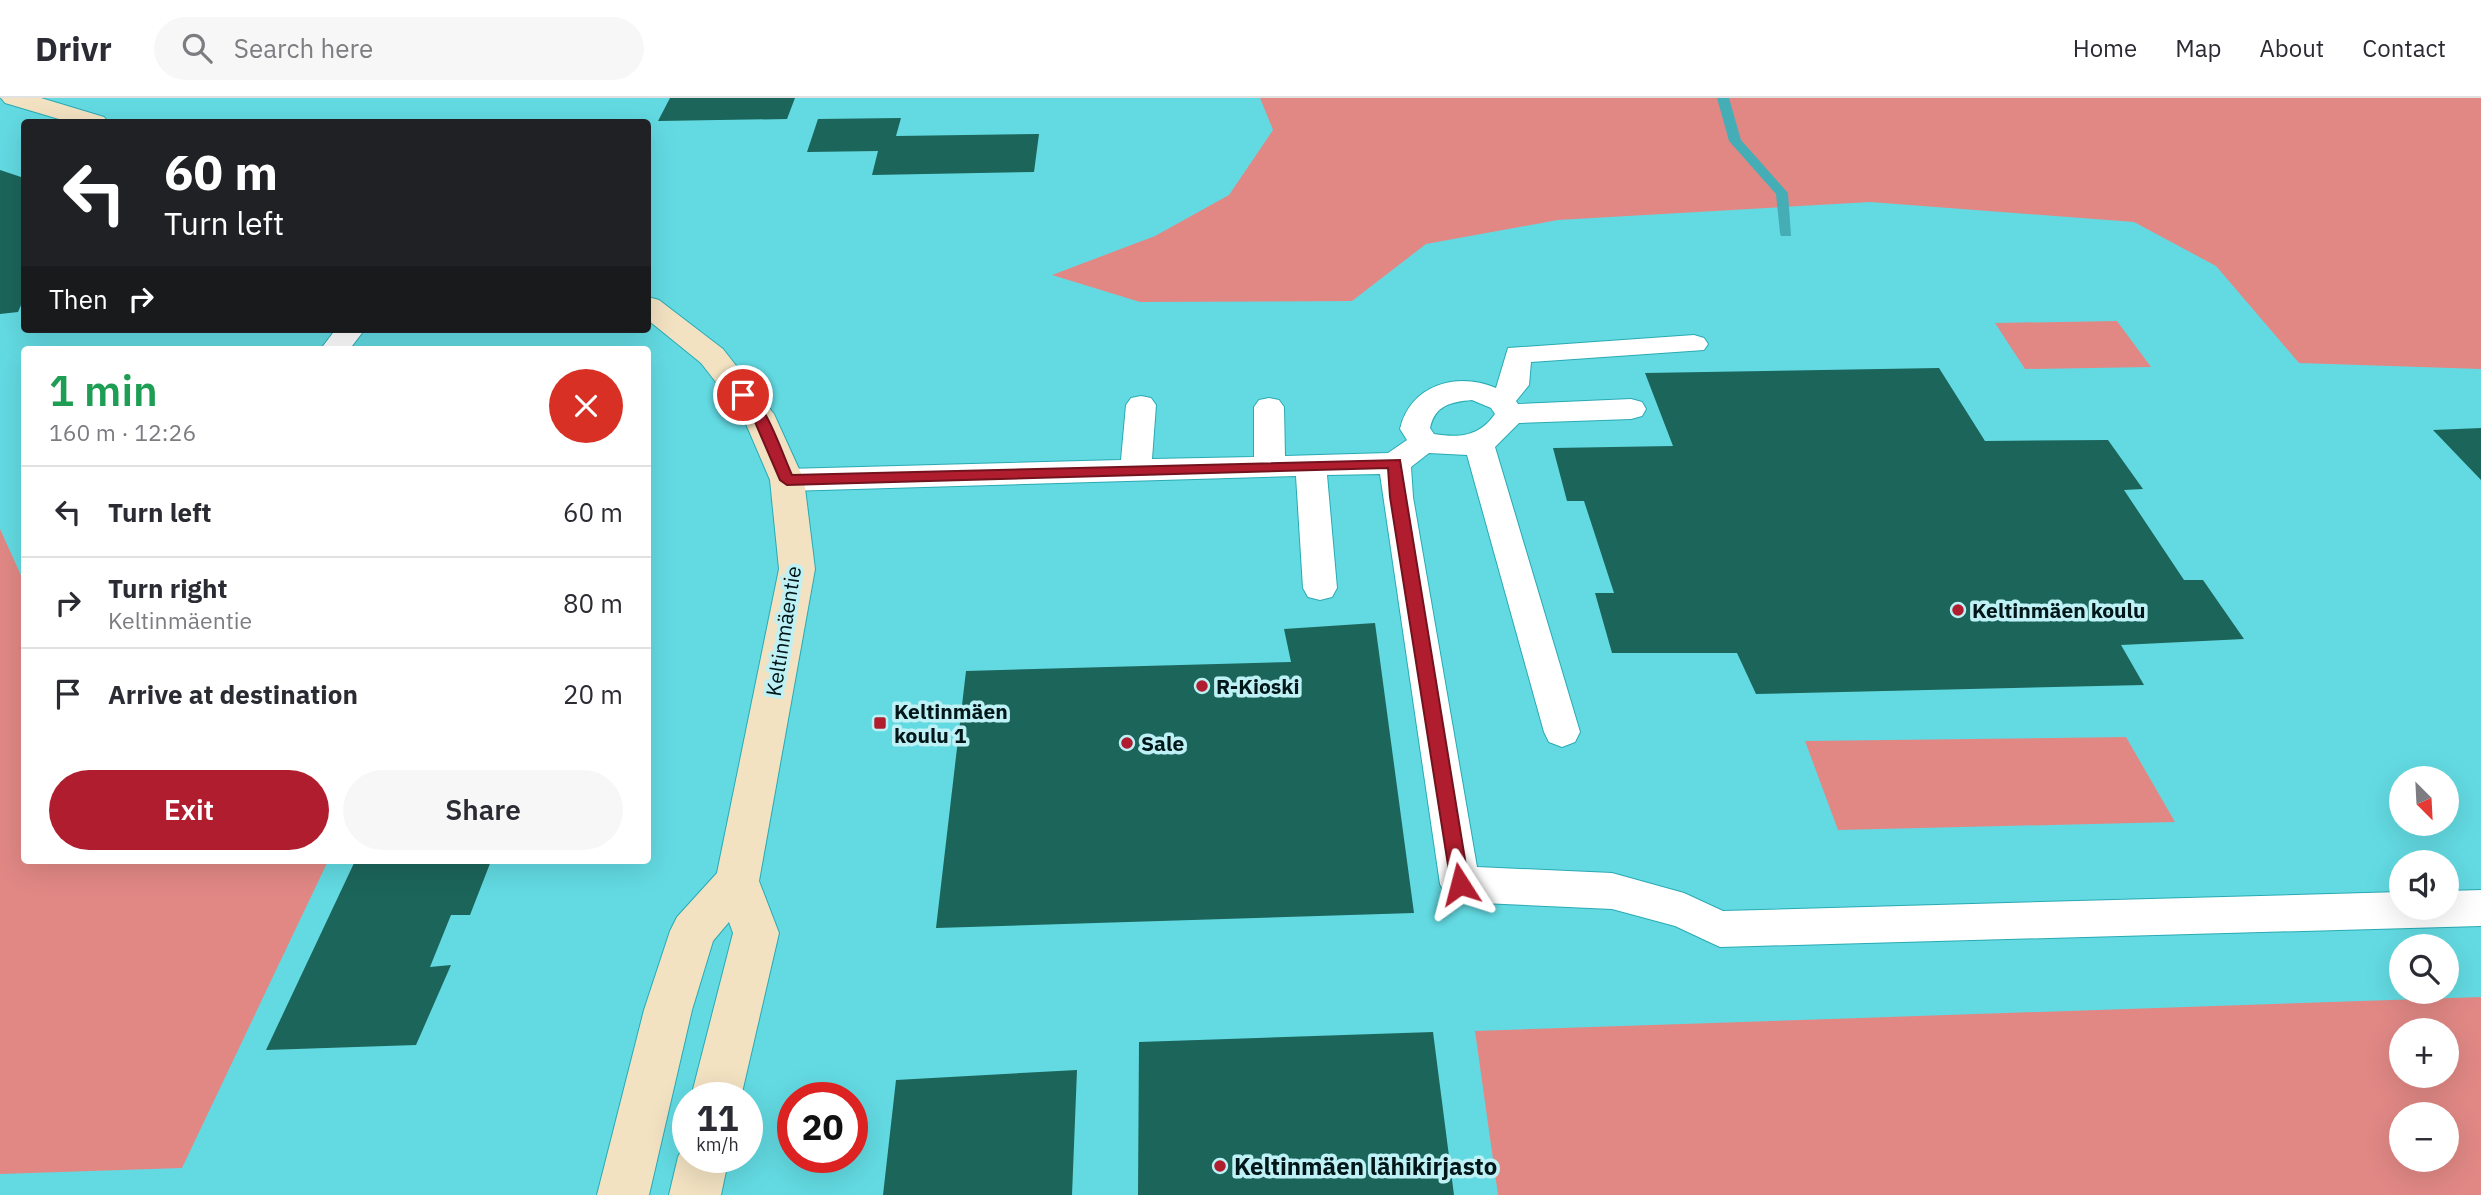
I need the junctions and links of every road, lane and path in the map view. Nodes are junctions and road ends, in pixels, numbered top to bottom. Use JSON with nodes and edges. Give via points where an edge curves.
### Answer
{"nodes":[{"id":1,"x":15,"y":98,"type":"edge"},
{"id":2,"x":85,"y":119,"type":"edge"},
{"id":3,"x":651,"y":308,"type":"edge"},
{"id":4,"x":1694,"y":345,"type":"dead end"},
{"id":5,"x":1141,"y":405,"type":"dead end"},
{"id":6,"x":1269,"y":407,"type":"dead end"},
{"id":7,"x":1506,"y":407,"type":"junction"},
{"id":8,"x":1631,"y":409,"type":"dead end"},
{"id":9,"x":1424,"y":442,"type":"junction"},
{"id":10,"x":1479,"y":443,"type":"junction"},
{"id":11,"x":1395,"y":463,"type":"junction"},
{"id":12,"x":1311,"y":465,"type":"junction"},
{"id":13,"x":1270,"y":466,"type":"junction"},
{"id":14,"x":1136,"y":469,"type":"junction"},
{"id":15,"x":787,"y":480,"type":"junction"},
{"id":16,"x":1320,"y":588,"type":"dead end"},
{"id":17,"x":1562,"y":733,"type":"dead end"},
{"id":18,"x":737,"y":881,"type":"junction"},
{"id":19,"x":2481,"y":908,"type":"edge"},
{"id":20,"x":719,"y":1082,"type":"edge"},
{"id":21,"x":700,"y":1173,"type":"edge"},
{"id":22,"x":623,"y":1195,"type":"edge"},
{"id":23,"x":695,"y":1195,"type":"edge"}],
"edges":[{"from":1,"to":2,"type":"main road"},
{"from":3,"to":15,"type":"main road","name":"Keltinmäentie","via":[[712,356],[751,404]]},
{"from":4,"to":7,"type":"lane","via":[[1518,354]]},
{"from":5,"to":14,"type":"lane"},
{"from":6,"to":13,"type":"lane"},
{"from":7,"to":8,"type":"lane"},
{"from":7,"to":9,"type":"lane","via":[[1476,390],[1442,393],[1419,411],[1415,429]]},
{"from":7,"to":10,"type":"lane","via":[[1500,431]]},
{"from":9,"to":10,"type":"lane","via":[[1451,447]]},
{"from":9,"to":11,"type":"lane"},
{"from":10,"to":17,"type":"lane"},
{"from":11,"to":12,"type":"lane"},
{"from":11,"to":19,"type":"lane","via":[[1460,884],[1612,891],[1684,911],[1720,929]]},
{"from":12,"to":13,"type":"lane"},
{"from":12,"to":16,"type":"lane"},
{"from":13,"to":14,"type":"lane"},
{"from":14,"to":15,"type":"lane"},
{"from":15,"to":18,"type":"main road","name":"Keltinmäentie","via":[[797,569]]},
{"from":18,"to":20,"type":"main road","via":[[756,933]]},
{"from":18,"to":22,"type":"main road","via":[[693,930],[668,1010]]},
{"from":21,"to":23,"type":"main road"}]}
